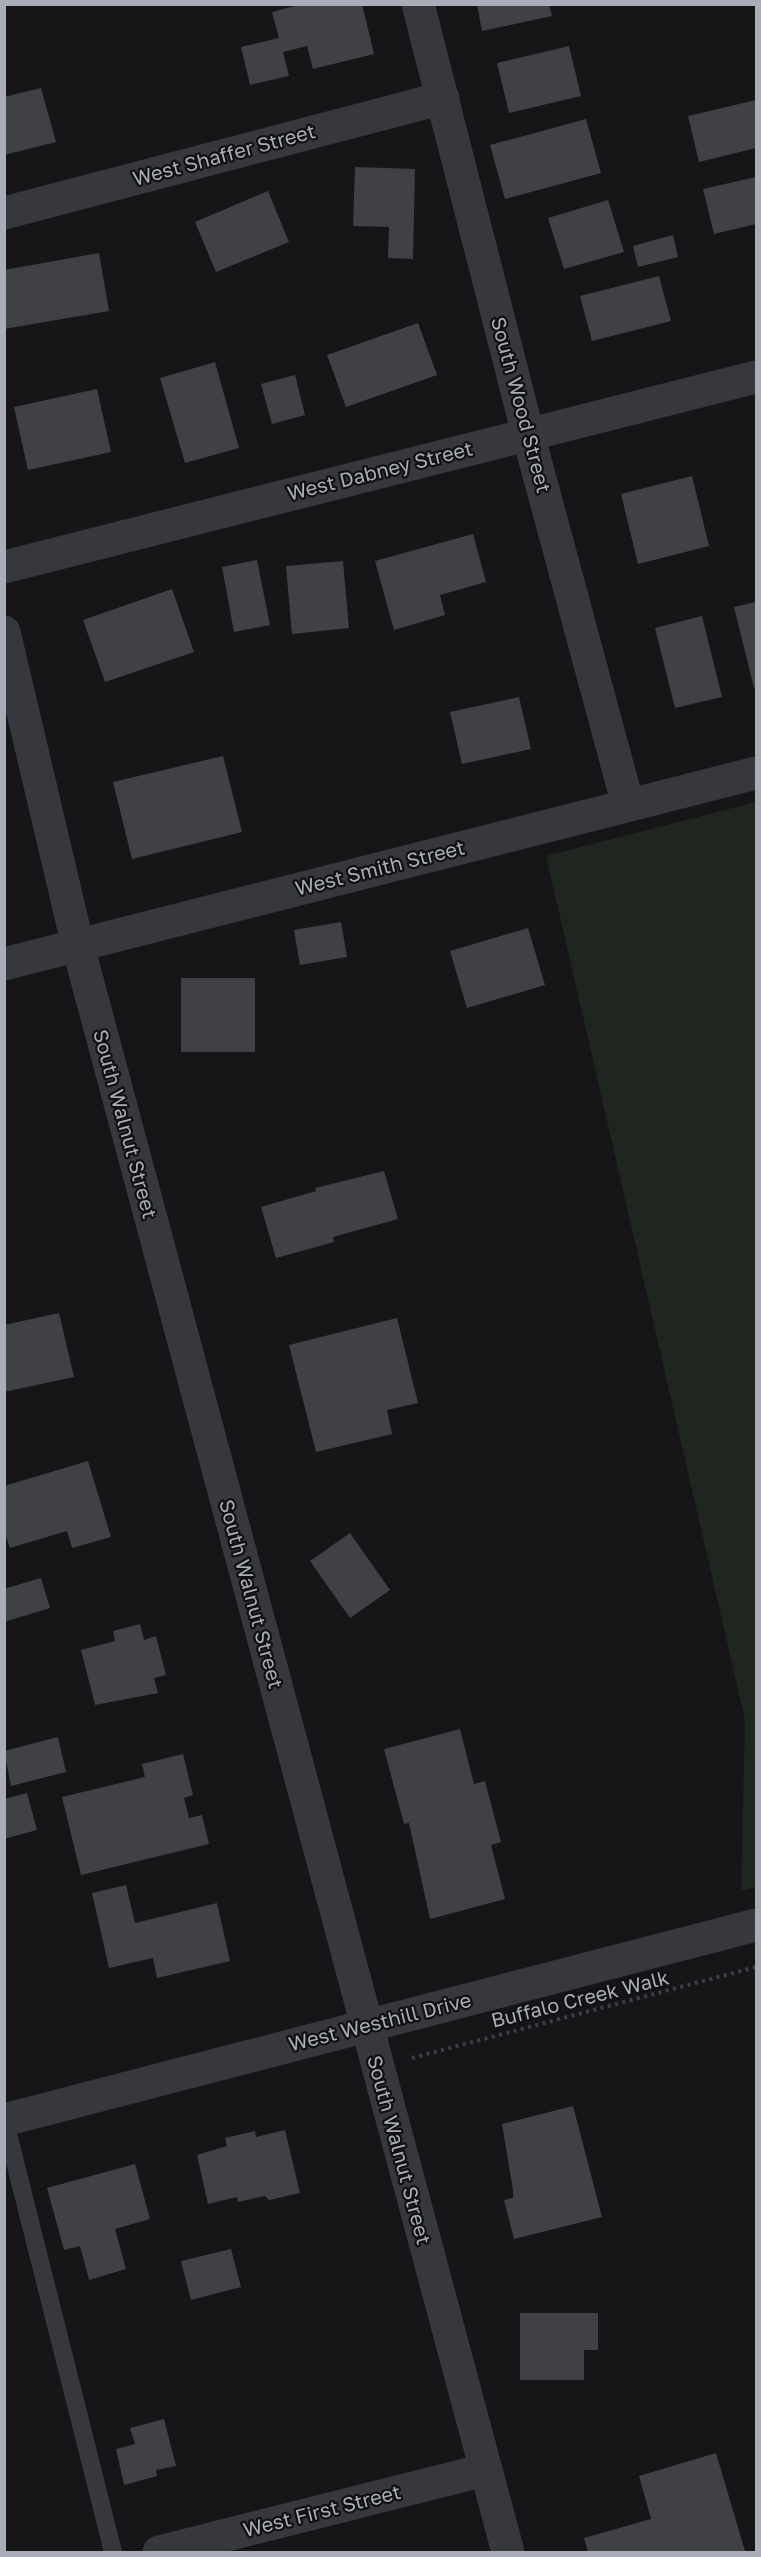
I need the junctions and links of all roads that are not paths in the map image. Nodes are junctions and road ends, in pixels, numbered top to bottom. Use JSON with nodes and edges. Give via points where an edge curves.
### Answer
{"nodes":[{"id":1,"x":418,"y":4,"type":"edge"},
{"id":2,"x":443,"y":98,"type":"junction"},
{"id":3,"x":4,"y":213,"type":"edge"},
{"id":4,"x":756,"y":377,"type":"edge"},
{"id":5,"x":528,"y":434,"type":"junction"},
{"id":6,"x":4,"y":567,"type":"edge"},
{"id":7,"x":4,"y":632,"type":"edge"},
{"id":8,"x":756,"y":773,"type":"edge"},
{"id":9,"x":628,"y":805,"type":"junction"},
{"id":10,"x":78,"y":946,"type":"junction"},
{"id":11,"x":4,"y":964,"type":"edge"},
{"id":12,"x":756,"y":1925,"type":"edge"},
{"id":13,"x":366,"y":2026,"type":"junction"},
{"id":14,"x":5,"y":2119,"type":"edge"},
{"id":15,"x":485,"y":2470,"type":"junction"},
{"id":16,"x":113,"y":2553,"type":"edge"},
{"id":17,"x":159,"y":2553,"type":"edge"},
{"id":18,"x":508,"y":2553,"type":"edge"}],
"edges":[{"from":1,"to":2,"type":"street","name":"South Wood Street"},
{"from":2,"to":3,"type":"street","name":"West Shaffer Street"},
{"from":2,"to":5,"type":"street","name":"South Wood Street"},
{"from":4,"to":5,"type":"street","name":"West Dabney Street"},
{"from":5,"to":6,"type":"street","name":"West Dabney Street"},
{"from":5,"to":9,"type":"street","name":"South Wood Street"},
{"from":7,"to":10,"type":"street","name":"South Walnut Street"},
{"from":8,"to":9,"type":"street","name":"West Smith Street"},
{"from":9,"to":10,"type":"street","name":"West Smith Street"},
{"from":10,"to":11,"type":"street","name":"West Smith Street"},
{"from":10,"to":13,"type":"street","name":"South Walnut Street"},
{"from":12,"to":13,"type":"street","name":"West Westhill Drive"},
{"from":13,"to":14,"type":"street","name":"West Westhill Drive"},
{"from":13,"to":15,"type":"street","name":"South Walnut Street"},
{"from":14,"to":16,"type":"lane"},
{"from":15,"to":17,"type":"street","name":"West First Street"},
{"from":15,"to":18,"type":"street","name":"South Walnut Street"}]}
